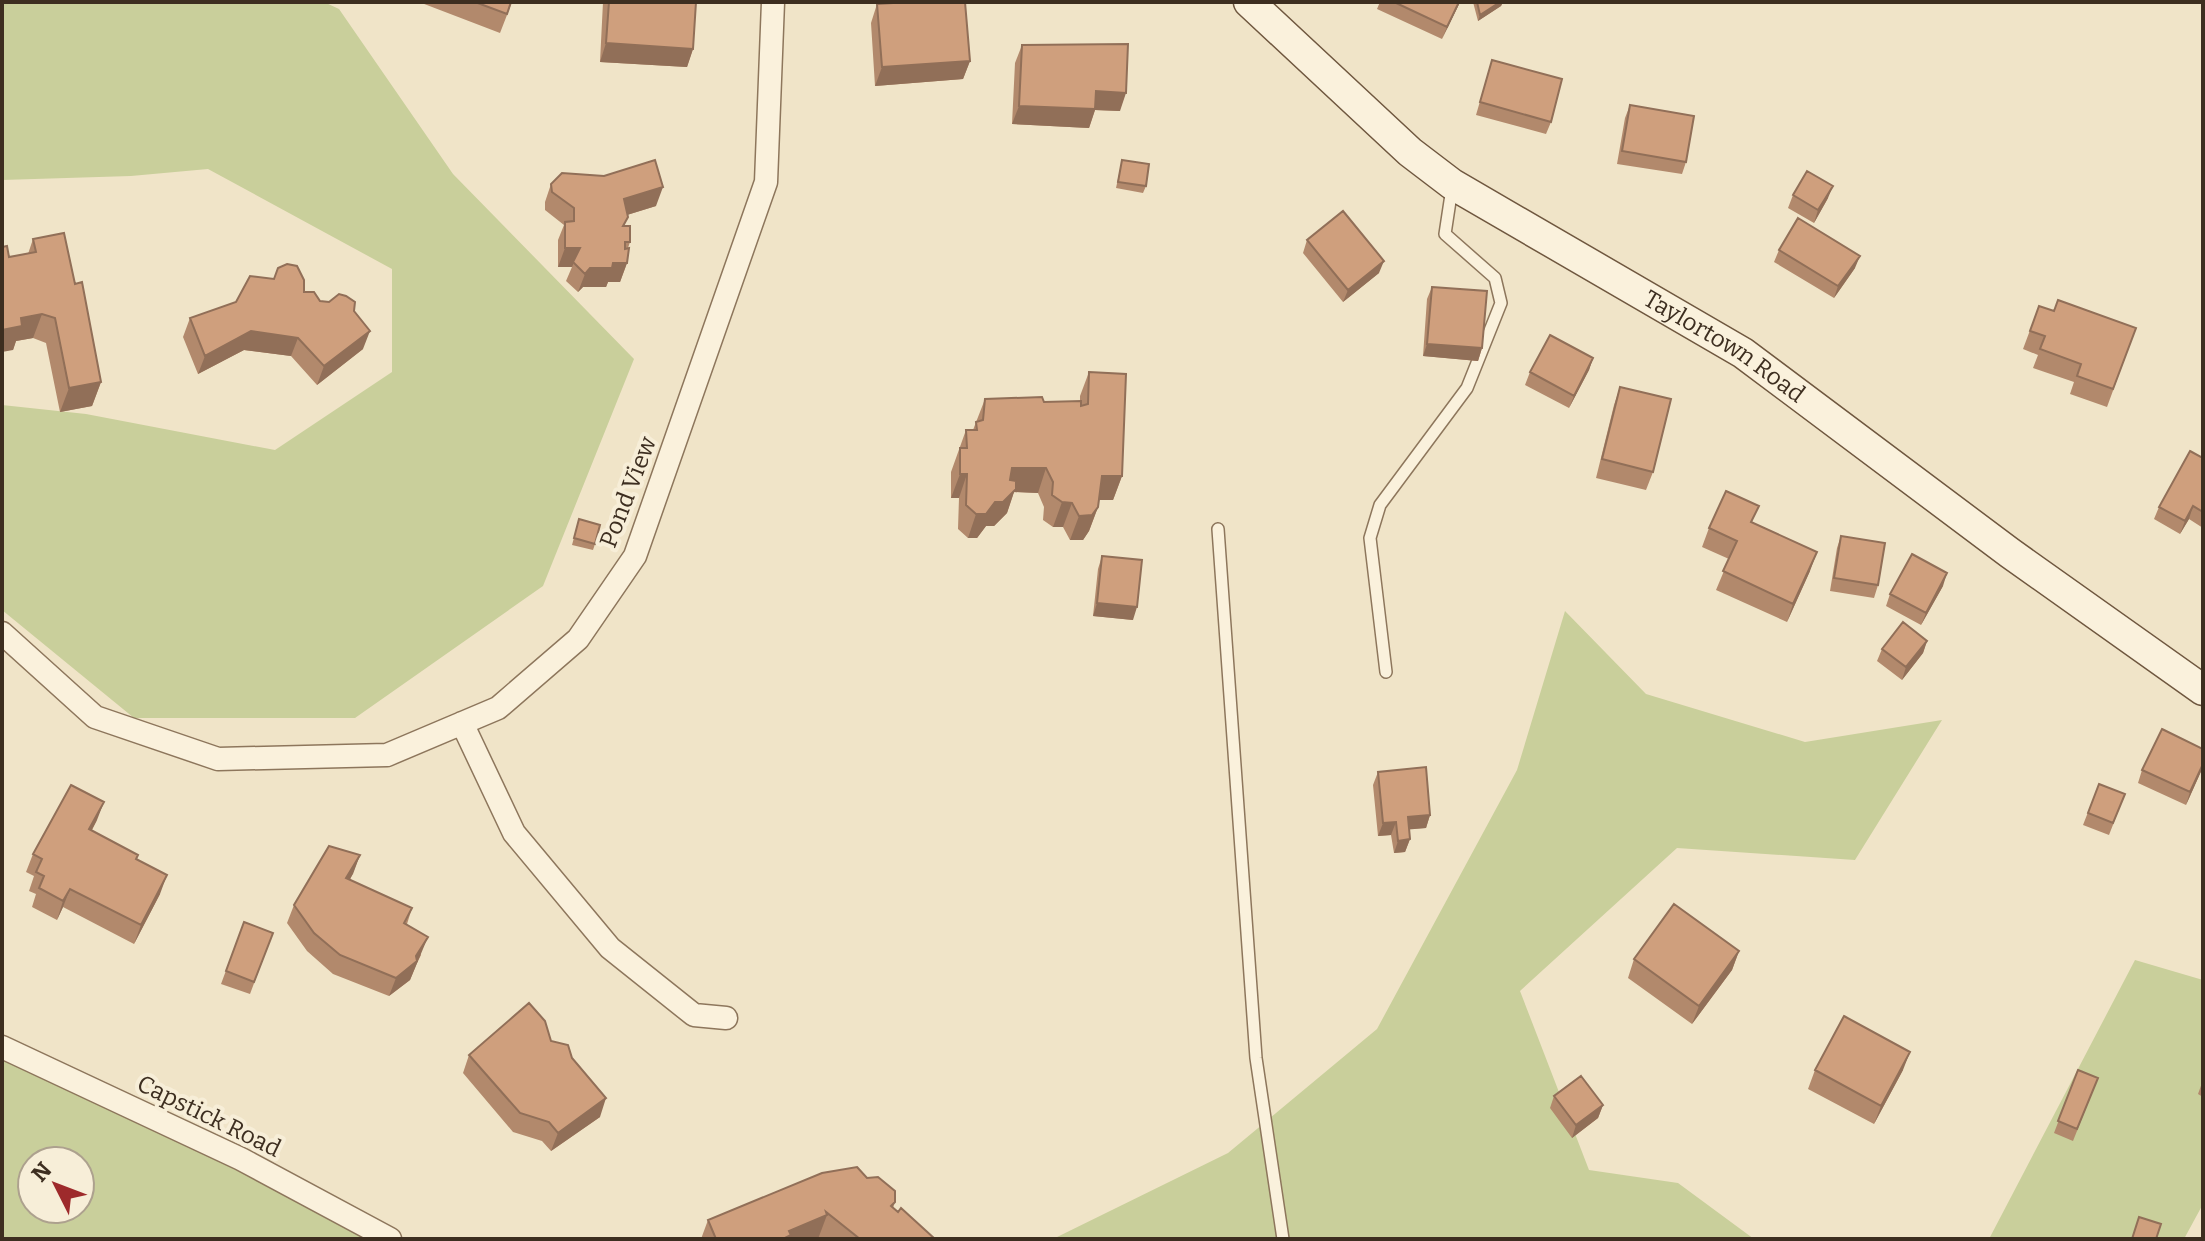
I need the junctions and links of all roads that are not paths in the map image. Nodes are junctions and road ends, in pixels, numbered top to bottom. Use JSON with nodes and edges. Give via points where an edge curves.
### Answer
{"nodes":[{"id":1,"x":773,"y":2,"type":"edge"},
{"id":2,"x":1249,"y":2,"type":"edge"},
{"id":3,"x":1452,"y":184,"type":"junction"},
{"id":4,"x":1218,"y":529,"type":"dead end"},
{"id":5,"x":2,"y":633,"type":"edge"},
{"id":6,"x":1386,"y":672,"type":"dead end"},
{"id":7,"x":2203,"y":690,"type":"edge"},
{"id":8,"x":462,"y":723,"type":"junction"},
{"id":9,"x":726,"y":1018,"type":"dead end"},
{"id":10,"x":2,"y":1047,"type":"edge"},
{"id":11,"x":390,"y":1239,"type":"edge"},
{"id":12,"x":1283,"y":1239,"type":"edge"}],
"edges":[{"from":1,"to":8,"type":"street","name":"Pond View","via":[[766,182],[635,556],[578,639],[498,708]]},
{"from":2,"to":3,"type":"street","name":"Taylortown Road","via":[[1410,152]]},
{"from":3,"to":6,"type":"lane","via":[[1445,234],[1495,278],[1501,303],[1467,388],[1380,505],[1370,538]]},
{"from":3,"to":7,"type":"street","name":"Taylortown Road","via":[[1743,353]]},
{"from":4,"to":12,"type":"lane","via":[[1256,1058]]},
{"from":5,"to":8,"type":"street","name":"Pond View","via":[[95,717],[218,759],[387,755]]},
{"from":8,"to":9,"type":"street","via":[[514,833],[610,948],[694,1015]]},
{"from":10,"to":11,"type":"street","name":"Capstick Road","via":[[241,1159]]}]}
